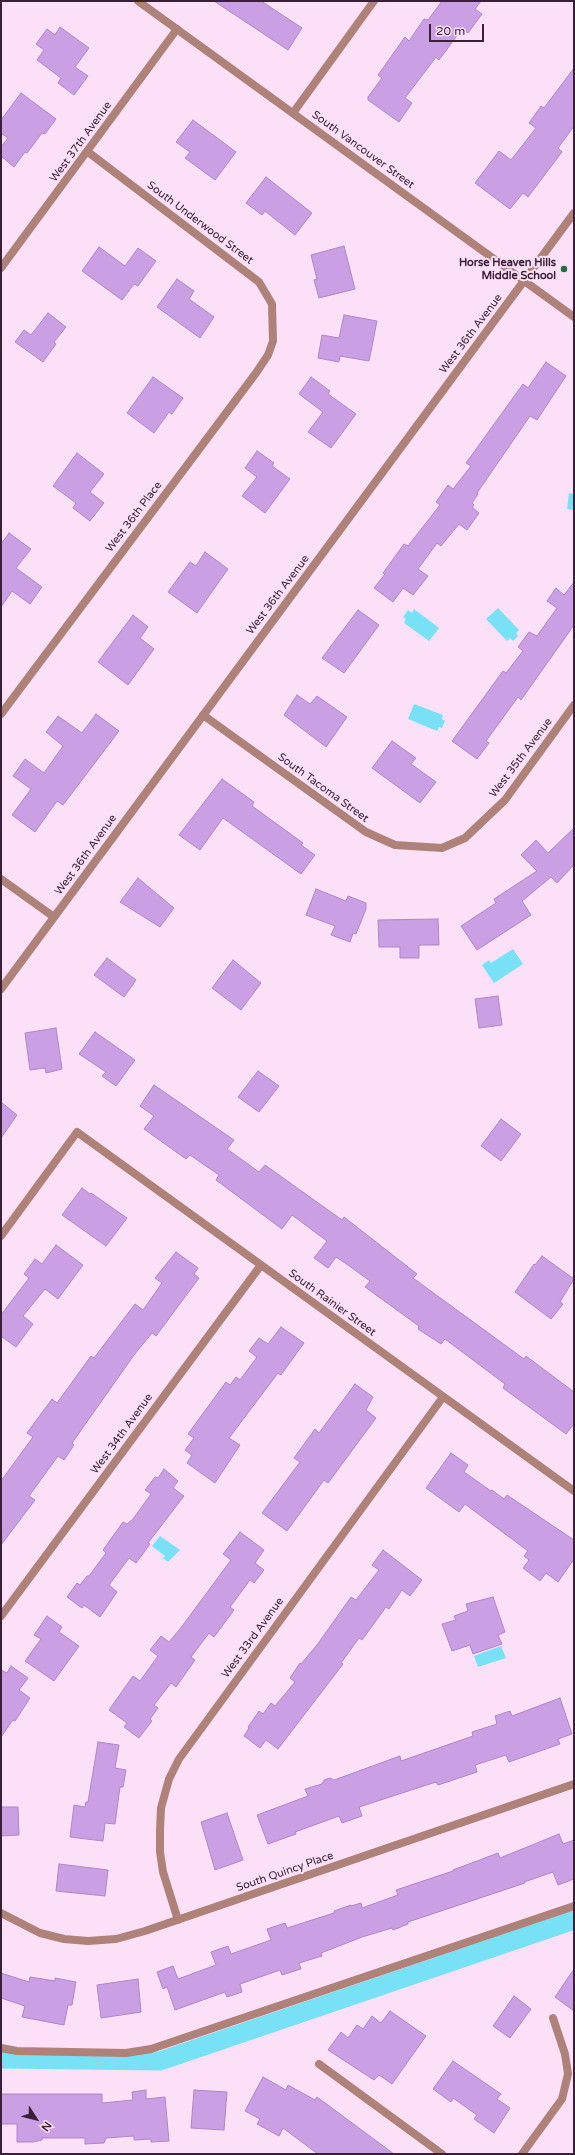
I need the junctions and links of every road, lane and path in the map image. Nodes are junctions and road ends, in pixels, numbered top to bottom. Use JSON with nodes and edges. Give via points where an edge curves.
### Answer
{"nodes":[{"id":1,"x":138,"y":1,"type":"edge"},
{"id":2,"x":374,"y":1,"type":"edge"},
{"id":3,"x":177,"y":29,"type":"junction"},
{"id":4,"x":293,"y":113,"type":"junction"},
{"id":5,"x":88,"y":152,"type":"junction"},
{"id":6,"x":574,"y":213,"type":"edge"},
{"id":7,"x":1,"y":268,"type":"edge"},
{"id":8,"x":525,"y":280,"type":"junction"},
{"id":9,"x":574,"y":317,"type":"edge"},
{"id":10,"x":274,"y":329,"type":"joint"},
{"id":11,"x":574,"y":705,"type":"edge"},
{"id":12,"x":1,"y":714,"type":"edge"},
{"id":13,"x":203,"y":715,"type":"junction"},
{"id":14,"x":442,"y":848,"type":"joint"},
{"id":15,"x":1,"y":879,"type":"edge"},
{"id":16,"x":54,"y":917,"type":"junction"},
{"id":17,"x":1,"y":989,"type":"edge"},
{"id":18,"x":1,"y":1236,"type":"edge"},
{"id":19,"x":261,"y":1265,"type":"junction"},
{"id":20,"x":444,"y":1397,"type":"junction"},
{"id":21,"x":574,"y":1491,"type":"edge"},
{"id":22,"x":1,"y":1616,"type":"edge"},
{"id":23,"x":574,"y":1784,"type":"edge"},
{"id":24,"x":574,"y":1906,"type":"edge"},
{"id":25,"x":1,"y":1913,"type":"edge"},
{"id":26,"x":178,"y":1920,"type":"junction"},
{"id":27,"x":553,"y":2018,"type":"dead end"},
{"id":28,"x":1,"y":2048,"type":"edge"},
{"id":29,"x":320,"y":2064,"type":"dead end"},
{"id":30,"x":442,"y":2154,"type":"edge"},
{"id":31,"x":522,"y":2154,"type":"edge"}],
"edges":[{"from":1,"to":3,"type":"street","name":"South Vancouver Street"},
{"from":2,"to":4,"type":"street"},
{"from":3,"to":4,"type":"street","name":"South Vancouver Street"},
{"from":3,"to":5,"type":"street","name":"West 37th Avenue"},
{"from":4,"to":8,"type":"street","name":"South Vancouver Street"},
{"from":5,"to":7,"type":"street","name":"West 37th Avenue"},
{"from":5,"to":10,"type":"street","name":"South Underwood Street","via":[[259,282],[272,304]]},
{"from":6,"to":8,"type":"street","name":"West 36th Avenue"},
{"from":8,"to":9,"type":"street","name":"South Vancouver Street"},
{"from":8,"to":13,"type":"street","name":"West 36th Avenue"},
{"from":10,"to":12,"type":"street","name":"West 36th Place","via":[[268,355],[256,373]]},
{"from":11,"to":14,"type":"street","name":"West 35th Avenue","via":[[505,800],[465,838]]},
{"from":13,"to":14,"type":"street","name":"South Tacoma Street","via":[[366,832],[395,845]]},
{"from":13,"to":16,"type":"street","name":"West 36th Avenue"},
{"from":15,"to":16,"type":"street"},
{"from":16,"to":17,"type":"street","name":"West 36th Avenue"},
{"from":18,"to":19,"type":"street","name":"South Rainier Street","via":[[77,1132]]},
{"from":19,"to":20,"type":"street","name":"South Rainier Street"},
{"from":19,"to":22,"type":"street","name":"West 34th Avenue"},
{"from":20,"to":21,"type":"street","name":"South Rainier Street"},
{"from":20,"to":26,"type":"street","name":"West 33rd Avenue","via":[[179,1759],[169,1780],[161,1808],[160,1838],[163,1872]]},
{"from":23,"to":26,"type":"street","name":"South Quincy Place"},
{"from":24,"to":28,"type":"street","via":[[151,2049],[126,2053],[16,2051]]},
{"from":25,"to":26,"type":"street","name":"South Quincy Place","via":[[40,1933],[88,1941],[116,1939]]},
{"from":27,"to":31,"type":"street","via":[[565,2054],[568,2074],[562,2099]]},
{"from":29,"to":30,"type":"street"}]}
